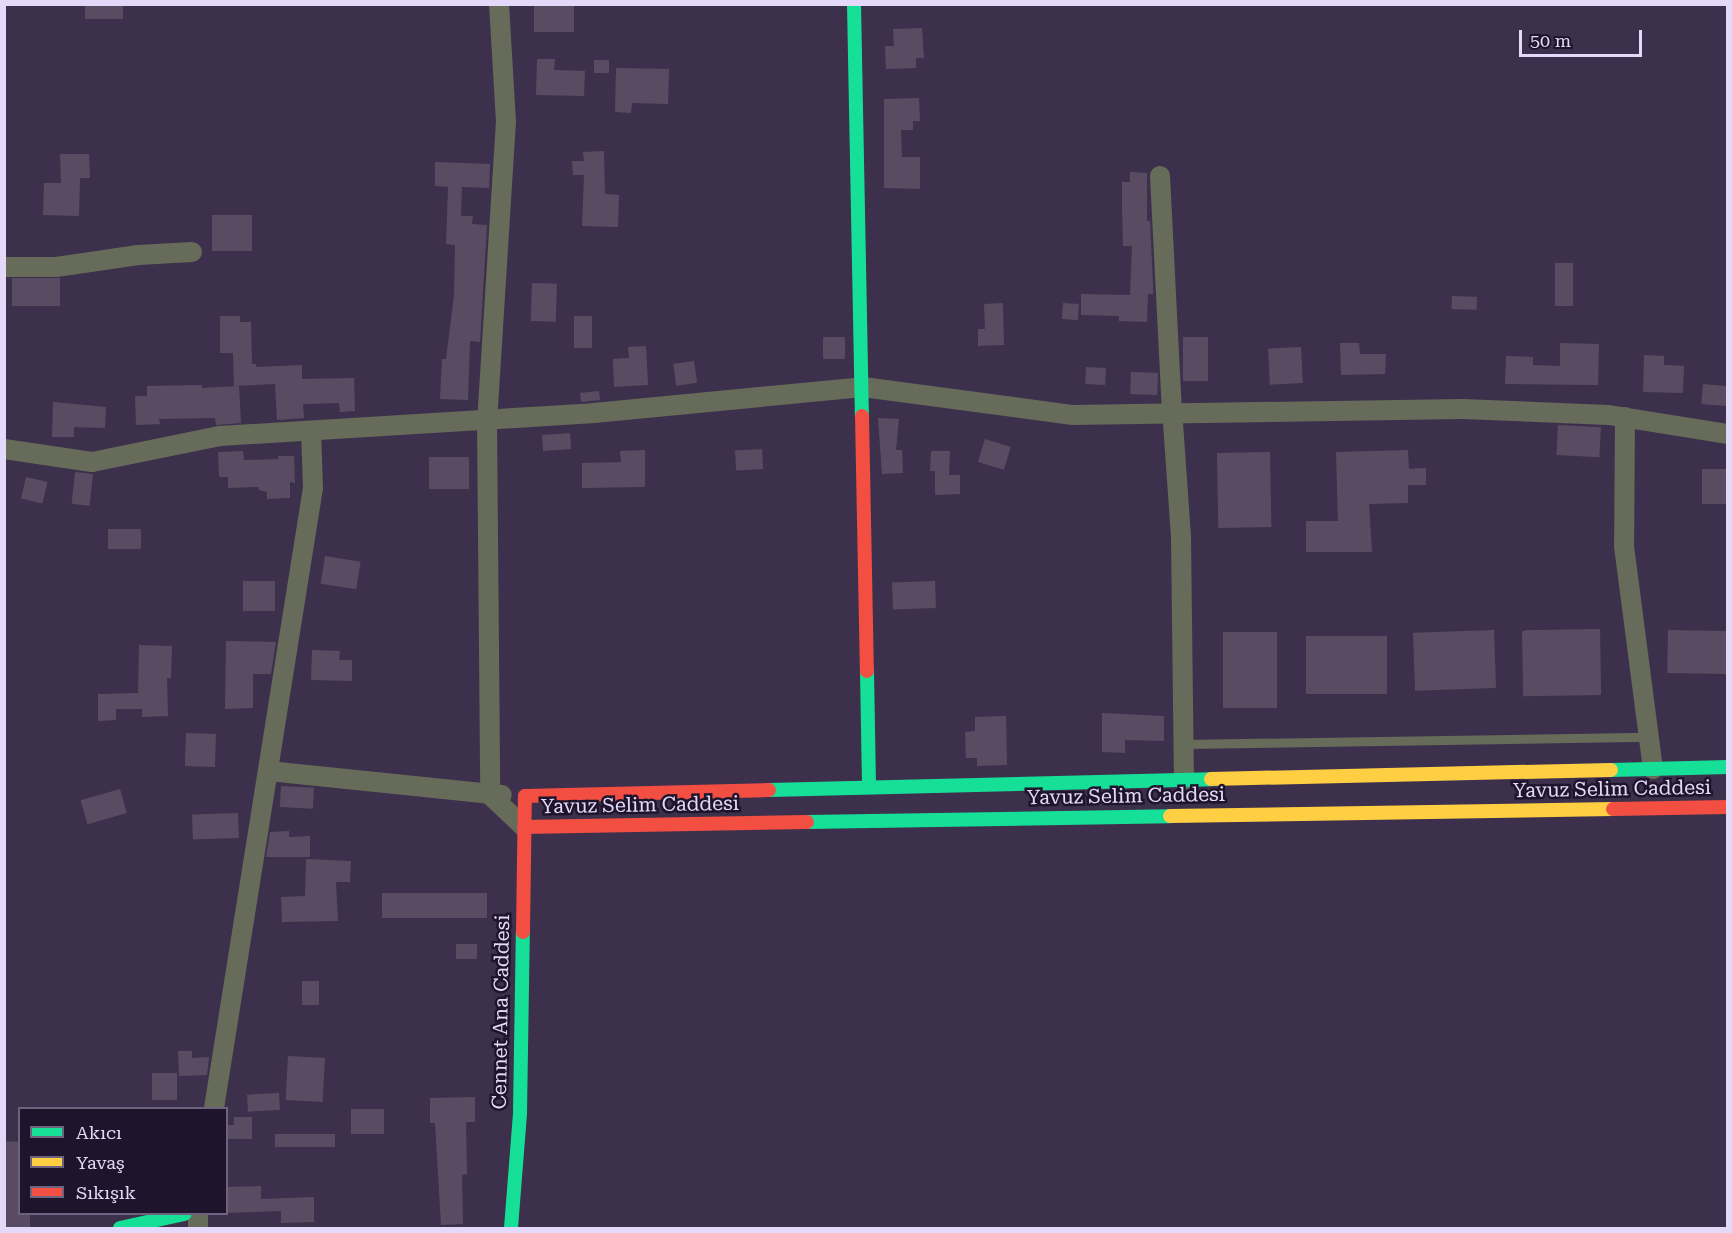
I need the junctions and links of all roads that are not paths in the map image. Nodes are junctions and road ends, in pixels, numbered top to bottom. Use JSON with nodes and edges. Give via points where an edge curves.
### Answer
{"nodes":[{"id":1,"x":499,"y":4,"type":"edge"},
{"id":2,"x":854,"y":4,"type":"edge"},
{"id":3,"x":1160,"y":176,"type":"dead end"},
{"id":4,"x":192,"y":252,"type":"dead end"},
{"id":5,"x":4,"y":267,"type":"edge"},
{"id":6,"x":863,"y":387,"type":"junction"},
{"id":7,"x":1173,"y":413,"type":"junction"},
{"id":8,"x":1625,"y":417,"type":"junction"},
{"id":9,"x":487,"y":421,"type":"junction"},
{"id":10,"x":311,"y":431,"type":"junction"},
{"id":11,"x":1728,"y":434,"type":"edge"},
{"id":12,"x":4,"y":449,"type":"edge"},
{"id":13,"x":1649,"y":737,"type":"junction"},
{"id":14,"x":1184,"y":744,"type":"junction"},
{"id":15,"x":1728,"y":767,"type":"edge"},
{"id":16,"x":1653,"y":769,"type":"junction"},
{"id":17,"x":269,"y":771,"type":"junction"},
{"id":18,"x":1184,"y":780,"type":"junction"},
{"id":19,"x":869,"y":787,"type":"junction"},
{"id":20,"x":490,"y":795,"type":"junction"},
{"id":21,"x":525,"y":796,"type":"junction"},
{"id":22,"x":1728,"y":807,"type":"edge"},
{"id":23,"x":524,"y":827,"type":"junction"},
{"id":24,"x":214,"y":1107,"type":"edge"},
{"id":25,"x":179,"y":1215,"type":"edge"},
{"id":26,"x":120,"y":1228,"type":"edge"},
{"id":27,"x":511,"y":1228,"type":"edge"}],
"edges":[{"from":1,"to":9,"type":"street","via":[[506,121]]},
{"from":2,"to":6,"type":"street"},
{"from":3,"to":7,"type":"street"},
{"from":4,"to":5,"type":"street","via":[[56,267]]},
{"from":6,"to":7,"type":"street","via":[[1073,415]]},
{"from":6,"to":9,"type":"street"},
{"from":6,"to":19,"type":"street"},
{"from":7,"to":8,"type":"street","via":[[1462,409]]},
{"from":7,"to":14,"type":"street","via":[[1181,538]]},
{"from":8,"to":11,"type":"street"},
{"from":8,"to":13,"type":"street","via":[[1624,546]]},
{"from":9,"to":10,"type":"street"},
{"from":9,"to":20,"type":"street"},
{"from":10,"to":12,"type":"street","via":[[220,436],[92,462]]},
{"from":10,"to":17,"type":"street","via":[[313,488]]},
{"from":13,"to":14,"type":"lane"},
{"from":13,"to":16,"type":"street"},
{"from":14,"to":18,"type":"street"},
{"from":15,"to":16,"type":"street","name":"Yavuz Selim Caddesi"},
{"from":16,"to":18,"type":"street","name":"Yavuz Selim Caddesi"},
{"from":17,"to":20,"type":"street"},
{"from":17,"to":24,"type":"street"},
{"from":18,"to":19,"type":"street","name":"Yavuz Selim Caddesi"},
{"from":19,"to":21,"type":"street","name":"Yavuz Selim Caddesi"},
{"from":20,"to":21,"type":"street"},
{"from":20,"to":23,"type":"street"},
{"from":21,"to":23,"type":"street","name":"Cennet Ana Caddesi"},
{"from":22,"to":23,"type":"street","name":"Yavuz Selim Caddesi"},
{"from":23,"to":27,"type":"street","name":"Cennet Ana Caddesi","via":[[520,1113]]},
{"from":25,"to":26,"type":"street"}]}
